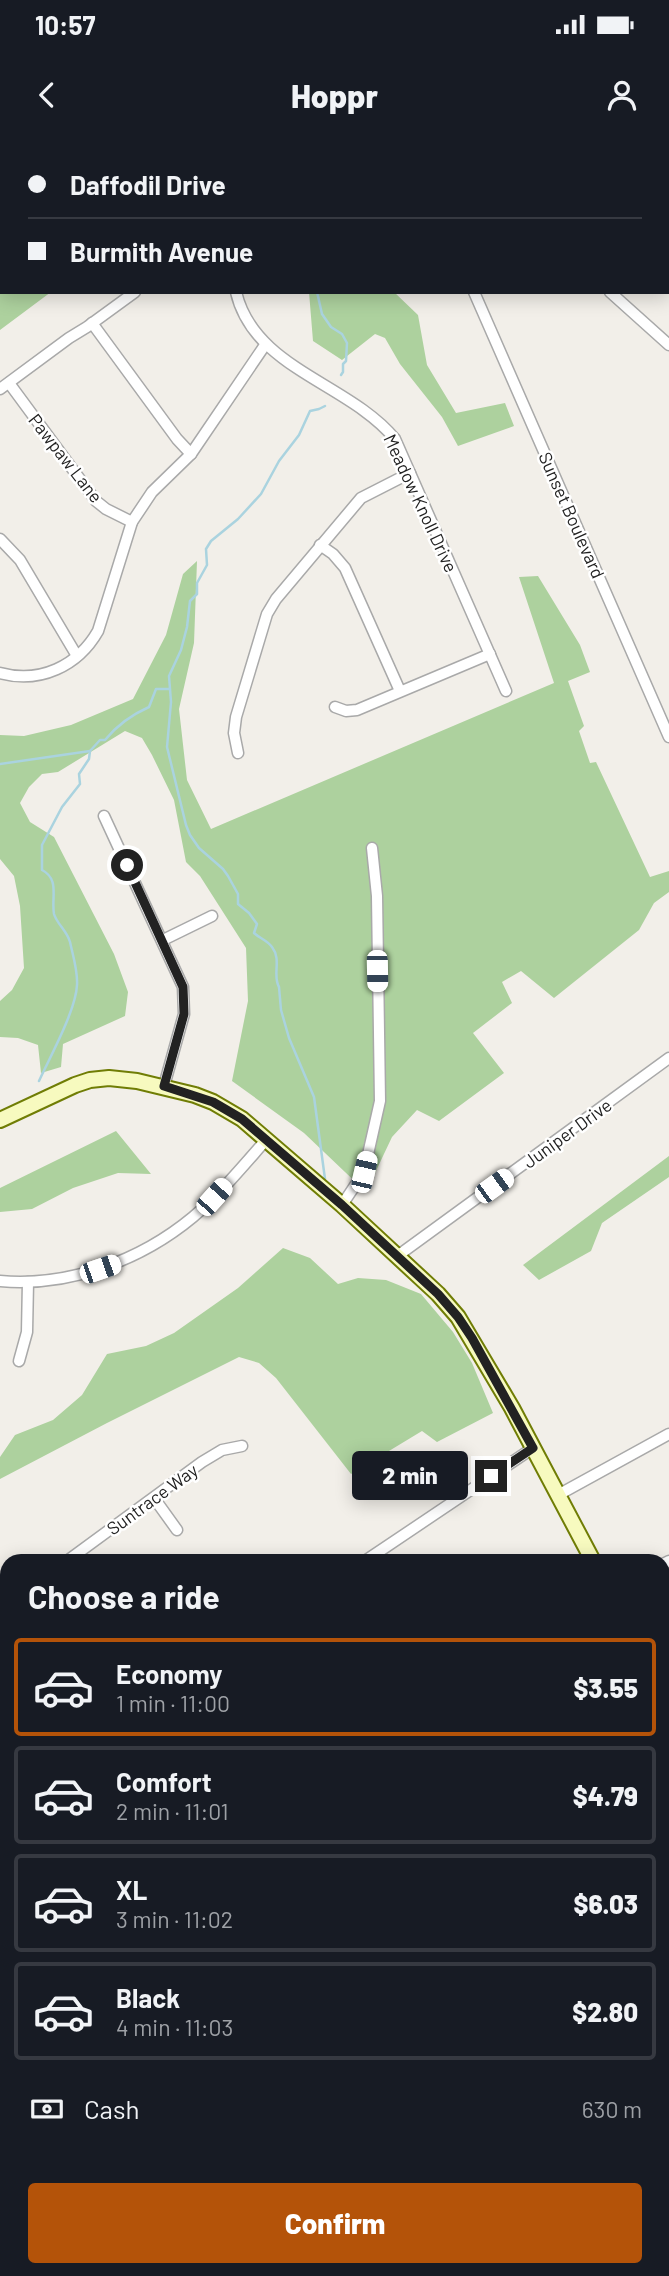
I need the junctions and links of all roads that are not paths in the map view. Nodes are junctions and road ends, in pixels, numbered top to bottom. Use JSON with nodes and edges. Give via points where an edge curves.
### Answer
{"nodes":[{"id":1,"x":132,"y":294,"type":"edge"},
{"id":2,"x":237,"y":294,"type":"edge"},
{"id":3,"x":475,"y":294,"type":"edge"},
{"id":4,"x":612,"y":294,"type":"edge"},
{"id":5,"x":93,"y":323,"type":"junction"},
{"id":6,"x":265,"y":345,"type":"junction"},
{"id":7,"x":669,"y":345,"type":"edge"},
{"id":8,"x":4,"y":386,"type":"edge"},
{"id":9,"x":191,"y":454,"type":"junction"},
{"id":10,"x":410,"y":473,"type":"junction"},
{"id":11,"x":132,"y":522,"type":"junction"},
{"id":12,"x":0,"y":538,"type":"edge"},
{"id":13,"x":320,"y":545,"type":"junction"},
{"id":14,"x":490,"y":654,"type":"junction"},
{"id":15,"x":77,"y":656,"type":"junction"},
{"id":16,"x":0,"y":673,"type":"edge"},
{"id":17,"x":400,"y":691,"type":"junction"},
{"id":18,"x":506,"y":691,"type":"dead end"},
{"id":19,"x":335,"y":707,"type":"dead end"},
{"id":20,"x":669,"y":737,"type":"edge"},
{"id":21,"x":238,"y":753,"type":"dead end"},
{"id":22,"x":104,"y":816,"type":"dead end"},
{"id":23,"x":372,"y":848,"type":"dead end"},
{"id":24,"x":212,"y":916,"type":"dead end"},
{"id":25,"x":163,"y":940,"type":"junction"},
{"id":26,"x":669,"y":1058,"type":"edge"},
{"id":27,"x":164,"y":1086,"type":"junction"},
{"id":28,"x":0,"y":1120,"type":"edge"},
{"id":29,"x":267,"y":1140,"type":"junction"},
{"id":30,"x":342,"y":1205,"type":"junction"},
{"id":31,"x":396,"y":1257,"type":"junction"},
{"id":32,"x":0,"y":1281,"type":"edge"},
{"id":33,"x":28,"y":1282,"type":"junction"},
{"id":34,"x":19,"y":1361,"type":"dead end"},
{"id":35,"x":669,"y":1434,"type":"edge"},
{"id":36,"x":242,"y":1446,"type":"dead end"},
{"id":37,"x":533,"y":1448,"type":"junction"},
{"id":38,"x":558,"y":1494,"type":"junction"},
{"id":39,"x":154,"y":1498,"type":"junction"},
{"id":40,"x":177,"y":1530,"type":"dead end"},
{"id":41,"x":77,"y":1554,"type":"edge"},
{"id":42,"x":375,"y":1554,"type":"edge"},
{"id":43,"x":589,"y":1554,"type":"edge"}],
"edges":[{"from":1,"to":5,"type":"street"},
{"from":2,"to":6,"type":"street","name":"Meadow Knoll Drive","via":[[243,314]]},
{"from":3,"to":20,"type":"street","name":"Sunset Boulevard"},
{"from":4,"to":7,"type":"street"},
{"from":5,"to":8,"type":"street"},
{"from":5,"to":9,"type":"street"},
{"from":6,"to":9,"type":"street"},
{"from":6,"to":10,"type":"street","name":"Meadow Knoll Drive","via":[[373,415],[395,439]]},
{"from":8,"to":11,"type":"street","name":"Pawpaw Lane","via":[[96,501]]},
{"from":9,"to":11,"type":"street","via":[[152,492]]},
{"from":10,"to":13,"type":"street","via":[[360,498]]},
{"from":10,"to":14,"type":"street","name":"Meadow Knoll Drive"},
{"from":11,"to":15,"type":"street","via":[[98,631]]},
{"from":12,"to":15,"type":"street","via":[[32,578]]},
{"from":13,"to":17,"type":"street","via":[[345,568]]},
{"from":13,"to":21,"type":"street","via":[[267,614],[236,717]]},
{"from":14,"to":17,"type":"street"},
{"from":14,"to":18,"type":"street","name":"Meadow Knoll Drive"},
{"from":15,"to":16,"type":"street","via":[[65,667],[43,675]]},
{"from":17,"to":19,"type":"street","via":[[357,710]]},
{"from":22,"to":25,"type":"street"},
{"from":23,"to":30,"type":"street","via":[[380,1101],[364,1172]]},
{"from":24,"to":25,"type":"street"},
{"from":25,"to":27,"type":"street","via":[[183,987],[185,1007]]},
{"from":26,"to":31,"type":"street","name":"Juniper Drive"},
{"from":27,"to":28,"type":"street","via":[[109,1078],[90,1080]]},
{"from":27,"to":29,"type":"street","via":[[213,1102]]},
{"from":29,"to":30,"type":"street"},
{"from":29,"to":33,"type":"street","via":[[194,1217],[152,1246],[84,1273]]},
{"from":30,"to":31,"type":"street"},
{"from":31,"to":37,"type":"street","via":[[458,1317]]},
{"from":32,"to":33,"type":"street"},
{"from":33,"to":34,"type":"street","via":[[27,1332]]},
{"from":35,"to":38,"type":"street"},
{"from":36,"to":39,"type":"street","name":"Suntrace Way","via":[[222,1450]]},
{"from":37,"to":38,"type":"street"},
{"from":37,"to":42,"type":"street"},
{"from":38,"to":43,"type":"street"},
{"from":39,"to":40,"type":"street"},
{"from":39,"to":41,"type":"street","name":"Suntrace Way"}]}
